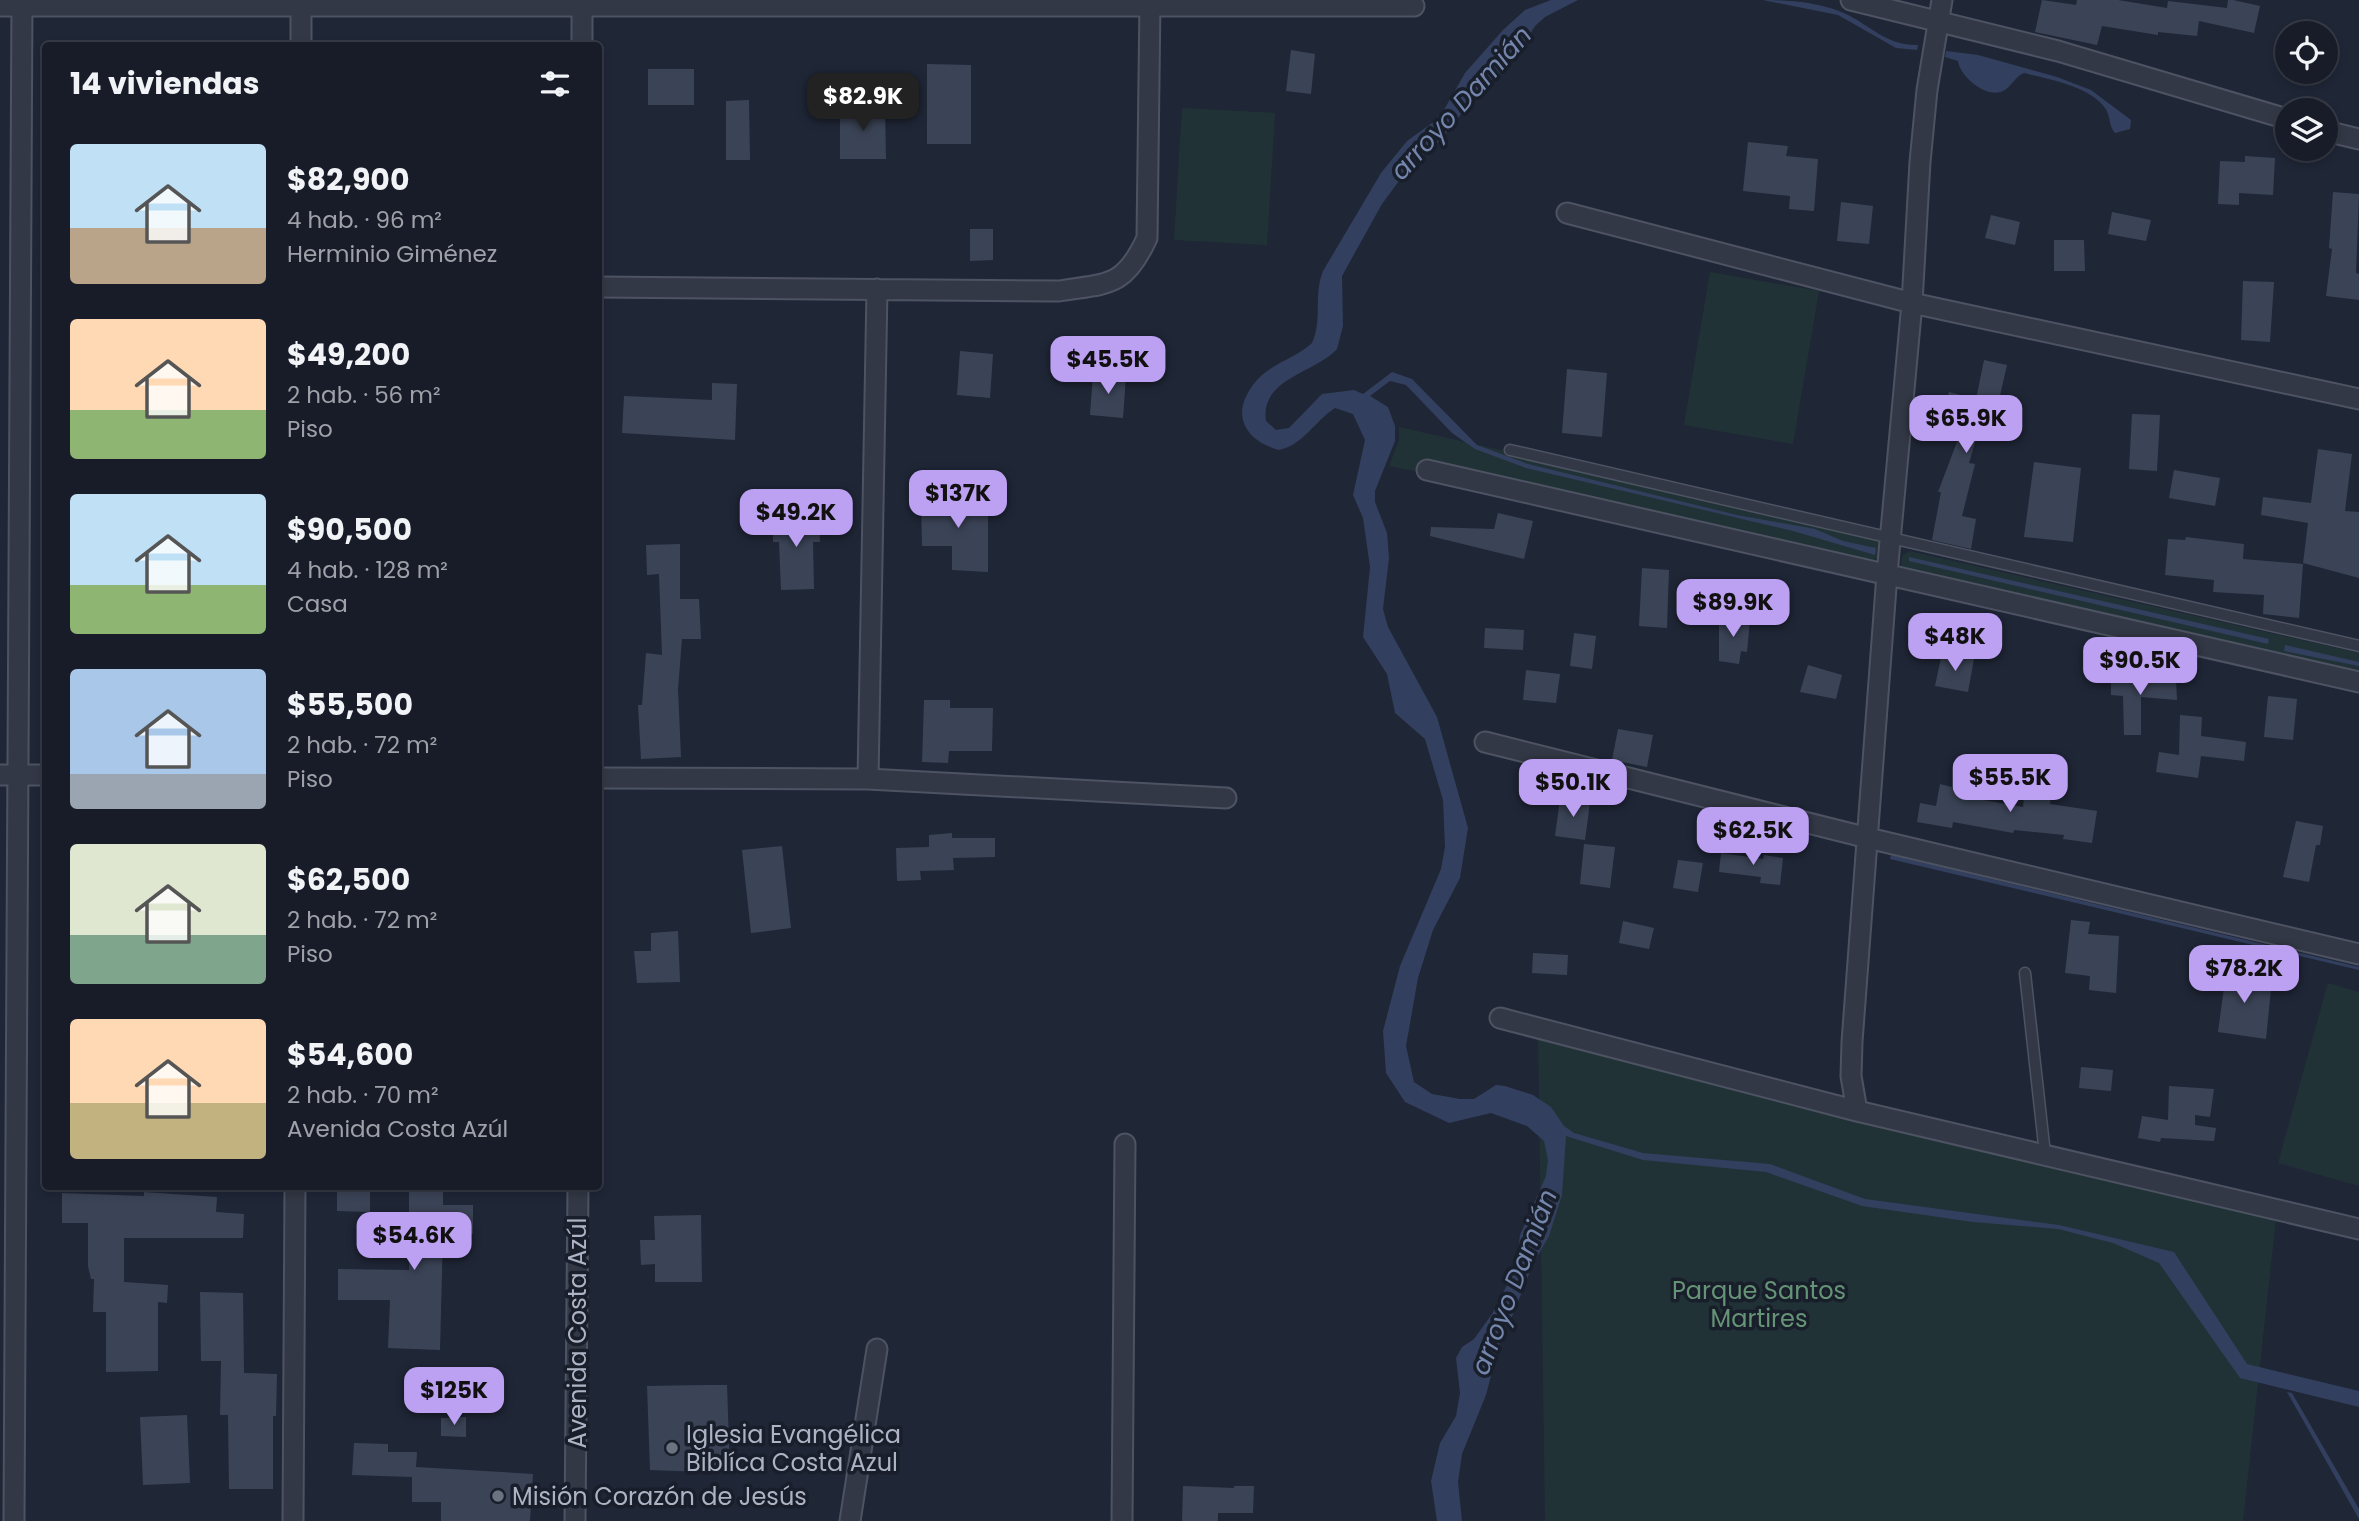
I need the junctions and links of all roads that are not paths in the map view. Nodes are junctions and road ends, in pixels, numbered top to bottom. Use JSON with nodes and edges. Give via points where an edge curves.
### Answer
{"nodes":[{"id":1,"x":1851,"y":0,"type":"edge"},
{"id":2,"x":1942,"y":0,"type":"edge"},
{"id":3,"x":22,"y":3,"type":"edge"},
{"id":4,"x":301,"y":3,"type":"edge"},
{"id":5,"x":582,"y":3,"type":"edge"},
{"id":6,"x":1150,"y":3,"type":"edge"},
{"id":7,"x":0,"y":6,"type":"edge"},
{"id":8,"x":1414,"y":6,"type":"dead end"},
{"id":9,"x":1939,"y":23,"type":"junction"},
{"id":10,"x":301,"y":42,"type":"edge"},
{"id":11,"x":582,"y":42,"type":"edge"},
{"id":12,"x":2275,"y":115,"type":"edge"},
{"id":13,"x":2338,"y":134,"type":"edge"},
{"id":14,"x":2359,"y":139,"type":"edge"},
{"id":15,"x":1567,"y":213,"type":"dead end"},
{"id":16,"x":602,"y":287,"type":"edge"},
{"id":17,"x":877,"y":289,"type":"junction"},
{"id":18,"x":1912,"y":303,"type":"junction"},
{"id":19,"x":2359,"y":399,"type":"edge"},
{"id":20,"x":1510,"y":450,"type":"dead end"},
{"id":21,"x":1427,"y":470,"type":"dead end"},
{"id":22,"x":1891,"y":537,"type":"junction"},
{"id":23,"x":1887,"y":574,"type":"junction"},
{"id":24,"x":2359,"y":646,"type":"edge"},
{"id":25,"x":2359,"y":682,"type":"edge"},
{"id":26,"x":1485,"y":742,"type":"dead end"},
{"id":27,"x":9,"y":775,"type":"edge"},
{"id":28,"x":42,"y":775,"type":"edge"},
{"id":29,"x":602,"y":778,"type":"edge"},
{"id":30,"x":868,"y":779,"type":"junction"},
{"id":31,"x":1226,"y":798,"type":"dead end"},
{"id":32,"x":1868,"y":838,"type":"junction"},
{"id":33,"x":2359,"y":954,"type":"edge"},
{"id":34,"x":2025,"y":973,"type":"dead end"},
{"id":35,"x":1500,"y":1018,"type":"dead end"},
{"id":36,"x":1857,"y":1111,"type":"junction"},
{"id":37,"x":1125,"y":1144,"type":"dead end"},
{"id":38,"x":2045,"y":1154,"type":"junction"},
{"id":39,"x":295,"y":1190,"type":"edge"},
{"id":40,"x":578,"y":1190,"type":"edge"},
{"id":41,"x":2359,"y":1229,"type":"edge"},
{"id":42,"x":877,"y":1349,"type":"dead end"},
{"id":43,"x":14,"y":1521,"type":"edge"},
{"id":44,"x":293,"y":1521,"type":"edge"},
{"id":45,"x":575,"y":1521,"type":"edge"},
{"id":46,"x":850,"y":1521,"type":"edge"},
{"id":47,"x":1122,"y":1521,"type":"edge"}],
"edges":[{"from":1,"to":9,"type":"street"},
{"from":2,"to":9,"type":"street"},
{"from":3,"to":4,"type":"street"},
{"from":3,"to":7,"type":"street"},
{"from":3,"to":27,"type":"street"},
{"from":4,"to":5,"type":"street"},
{"from":4,"to":10,"type":"street"},
{"from":5,"to":6,"type":"street"},
{"from":5,"to":11,"type":"street"},
{"from":6,"to":8,"type":"street"},
{"from":6,"to":17,"type":"street","via":[[1149,206],[1147,238],[1136,263],[1114,283],[1059,291]]},
{"from":9,"to":12,"type":"street","via":[[2058,51]]},
{"from":9,"to":18,"type":"street","via":[[1927,90]]},
{"from":13,"to":14,"type":"street"},
{"from":15,"to":18,"type":"street"},
{"from":16,"to":17,"type":"street"},
{"from":17,"to":30,"type":"street"},
{"from":18,"to":19,"type":"street"},
{"from":18,"to":22,"type":"street"},
{"from":20,"to":22,"type":"lane"},
{"from":21,"to":23,"type":"street"},
{"from":22,"to":23,"type":"street"},
{"from":22,"to":24,"type":"lane"},
{"from":23,"to":25,"type":"street"},
{"from":23,"to":32,"type":"street"},
{"from":26,"to":32,"type":"street"},
{"from":27,"to":28,"type":"street"},
{"from":27,"to":43,"type":"street"},
{"from":29,"to":30,"type":"street"},
{"from":30,"to":31,"type":"street"},
{"from":32,"to":33,"type":"street"},
{"from":32,"to":36,"type":"street","via":[[1852,1042]]},
{"from":34,"to":38,"type":"lane"},
{"from":35,"to":36,"type":"street"},
{"from":36,"to":38,"type":"street"},
{"from":37,"to":47,"type":"street"},
{"from":38,"to":41,"type":"street"},
{"from":39,"to":44,"type":"street"},
{"from":40,"to":45,"type":"street","name":"Avenida Costa Azúl"},
{"from":42,"to":46,"type":"street"}]}
